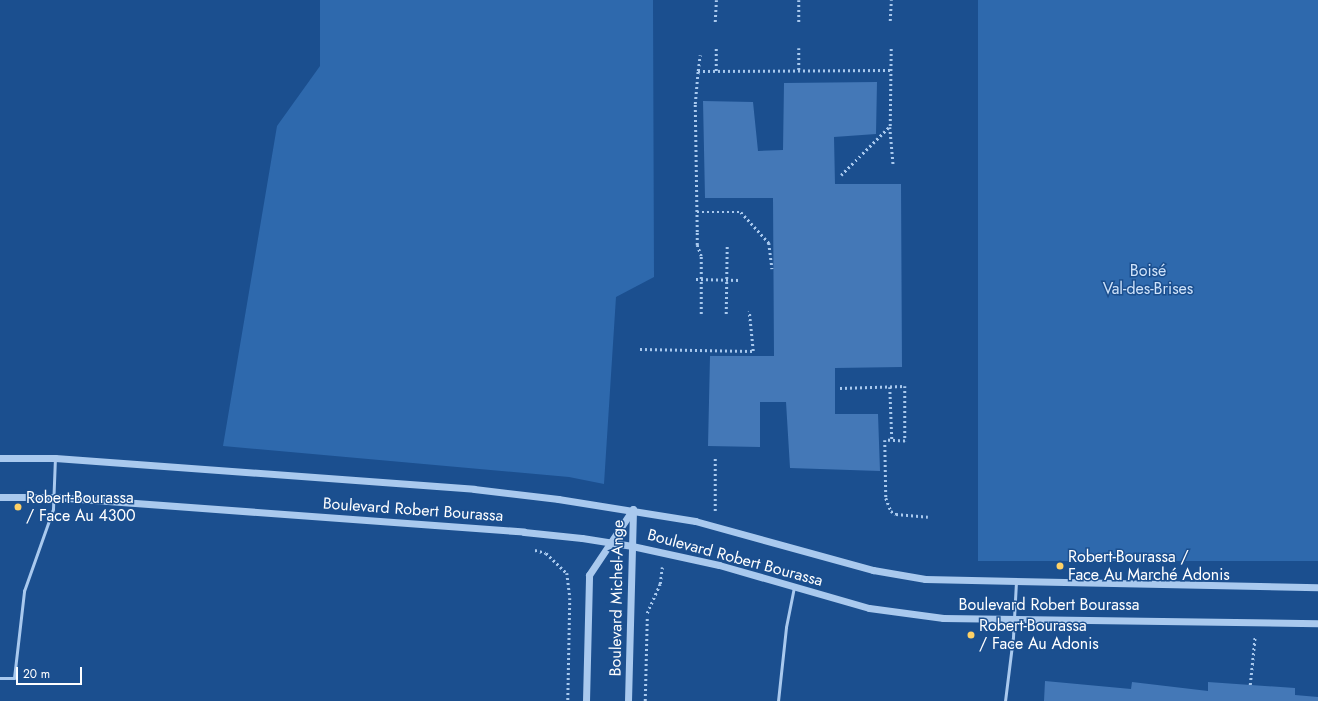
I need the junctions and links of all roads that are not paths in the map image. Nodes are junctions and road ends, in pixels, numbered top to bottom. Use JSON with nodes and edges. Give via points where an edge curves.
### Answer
{"nodes":[{"id":1,"x":0,"y":458,"type":"edge"},
{"id":2,"x":55,"y":458,"type":"junction"},
{"id":3,"x":0,"y":497,"type":"edge"},
{"id":4,"x":53,"y":497,"type":"junction"},
{"id":5,"x":633,"y":509,"type":"junction"},
{"id":6,"x":611,"y":542,"type":"junction"},
{"id":7,"x":632,"y":546,"type":"junction"},
{"id":8,"x":1016,"y":582,"type":"junction"},
{"id":9,"x":794,"y":587,"type":"junction"},
{"id":10,"x":1318,"y":587,"type":"edge"},
{"id":11,"x":1014,"y":620,"type":"junction"},
{"id":12,"x":1318,"y":623,"type":"edge"},
{"id":13,"x":0,"y":678,"type":"edge"},
{"id":14,"x":586,"y":701,"type":"edge"},
{"id":15,"x":628,"y":701,"type":"edge"},
{"id":16,"x":778,"y":701,"type":"edge"},
{"id":17,"x":1005,"y":701,"type":"edge"}],
"edges":[{"from":1,"to":2,"type":"street","name":"Boulevard Robert Bourassa"},
{"from":2,"to":4,"type":"lane"},
{"from":2,"to":5,"type":"street","name":"Boulevard Robert Bourassa","via":[[474,489]]},
{"from":3,"to":4,"type":"street","name":"Boulevard Robert Bourassa"},
{"from":4,"to":6,"type":"street","name":"Boulevard Robert Bourassa","via":[[512,531]]},
{"from":4,"to":13,"type":"lane","via":[[53,509],[24,591],[14,678]]},
{"from":5,"to":6,"type":"street","name":"Boulevard Michel-Ange"},
{"from":5,"to":7,"type":"street","name":"Boulevard Michel-Ange"},
{"from":5,"to":8,"type":"street","name":"Boulevard Robert Bourassa","via":[[740,531],[873,570],[925,579]]},
{"from":6,"to":7,"type":"street","name":"Boulevard Robert Bourassa"},
{"from":6,"to":14,"type":"street","name":"Boulevard Michel-Ange","via":[[589,575]]},
{"from":7,"to":9,"type":"street","name":"Boulevard Robert Bourassa","via":[[720,565]]},
{"from":7,"to":15,"type":"street","name":"Boulevard Michel-Ange"},
{"from":8,"to":10,"type":"street","name":"Boulevard Robert Bourassa"},
{"from":8,"to":11,"type":"lane"},
{"from":9,"to":11,"type":"street","name":"Boulevard Robert Bourassa","via":[[845,603],[893,613],[943,618]]},
{"from":9,"to":16,"type":"lane","via":[[786,627]]},
{"from":11,"to":12,"type":"street","name":"Boulevard Robert Bourassa"},
{"from":11,"to":17,"type":"lane"}]}
